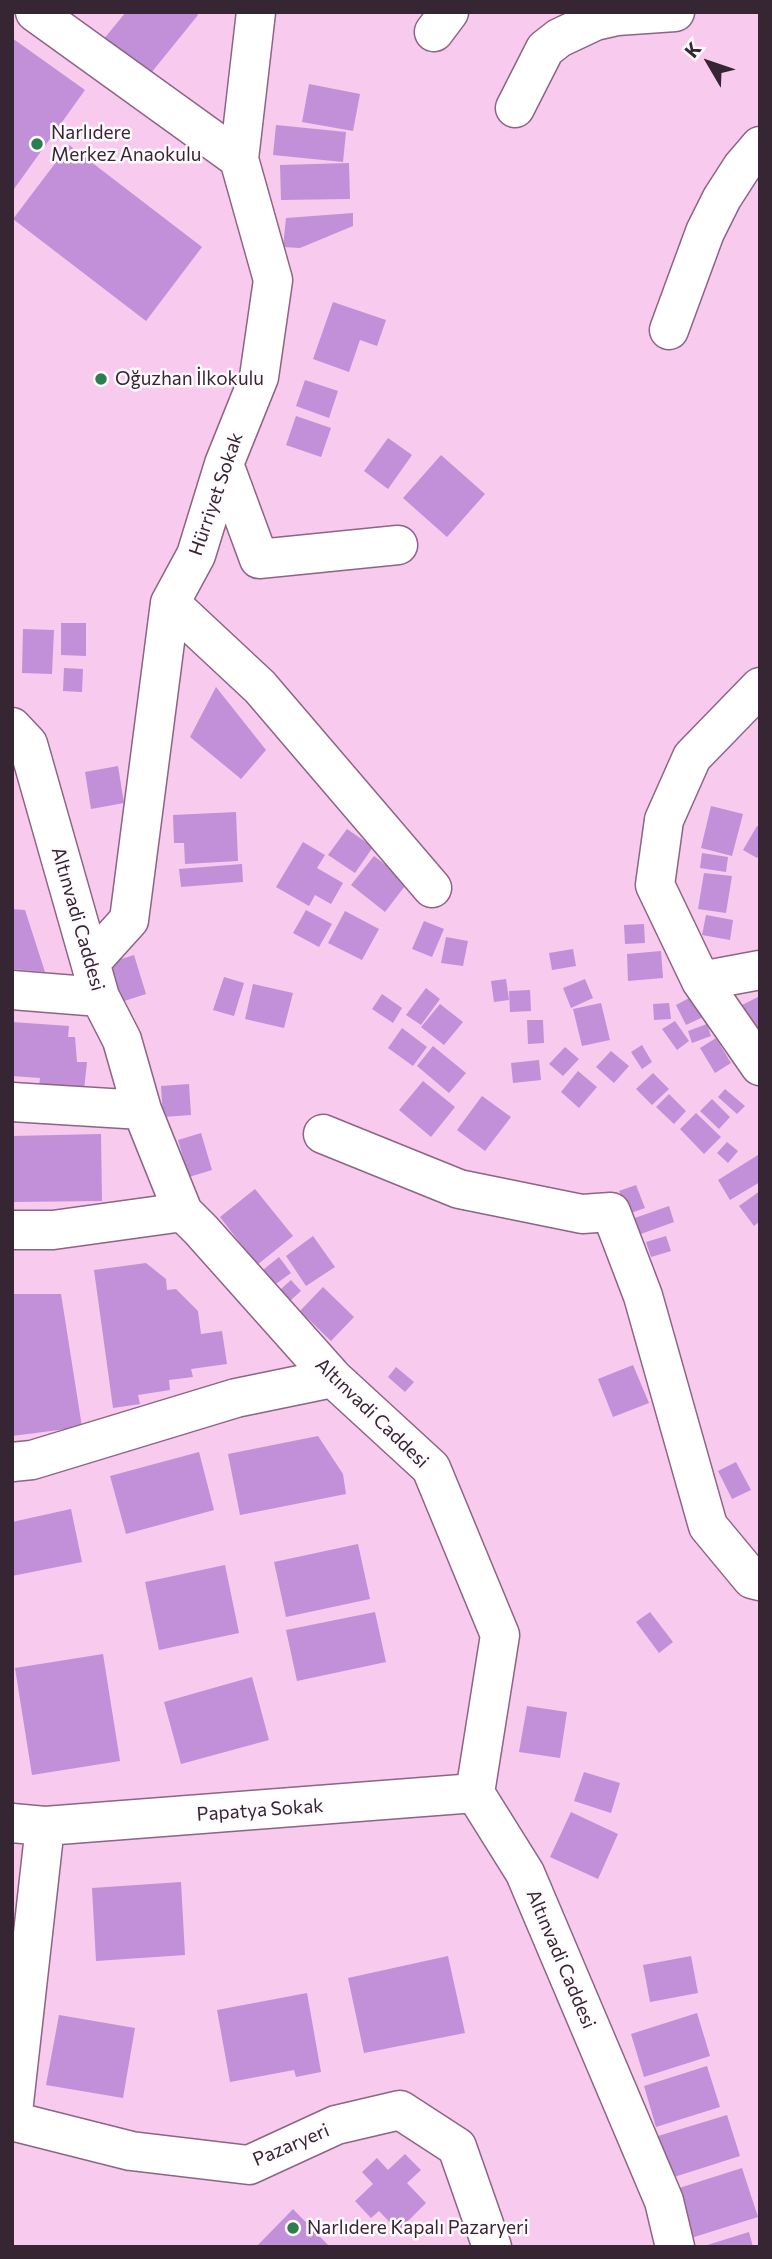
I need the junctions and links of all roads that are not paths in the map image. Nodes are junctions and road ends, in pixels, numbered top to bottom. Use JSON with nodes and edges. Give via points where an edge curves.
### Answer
{"nodes":[{"id":1,"x":35,"y":12,"type":"edge"},
{"id":2,"x":256,"y":12,"type":"edge"},
{"id":3,"x":674,"y":12,"type":"edge"},
{"id":4,"x":515,"y":108,"type":"dead end"},
{"id":5,"x":760,"y":146,"type":"edge"},
{"id":6,"x":239,"y":159,"type":"junction"},
{"id":7,"x":669,"y":330,"type":"dead end"},
{"id":8,"x":224,"y":464,"type":"junction"},
{"id":9,"x":398,"y":545,"type":"dead end"},
{"id":10,"x":170,"y":603,"type":"junction"},
{"id":11,"x":760,"y":687,"type":"edge"},
{"id":12,"x":12,"y":727,"type":"edge"},
{"id":13,"x":432,"y":887,"type":"dead end"},
{"id":14,"x":760,"y":970,"type":"edge"},
{"id":15,"x":96,"y":980,"type":"junction"},
{"id":16,"x":701,"y":981,"type":"junction"},
{"id":17,"x":12,"y":990,"type":"edge"},
{"id":18,"x":760,"y":1066,"type":"edge"},
{"id":19,"x":12,"y":1102,"type":"edge"},
{"id":20,"x":142,"y":1110,"type":"junction"},
{"id":21,"x":323,"y":1134,"type":"dead end"},
{"id":22,"x":183,"y":1212,"type":"junction"},
{"id":23,"x":12,"y":1230,"type":"edge"},
{"id":24,"x":333,"y":1377,"type":"junction"},
{"id":25,"x":12,"y":1462,"type":"edge"},
{"id":26,"x":760,"y":1581,"type":"edge"},
{"id":27,"x":475,"y":1793,"type":"junction"},
{"id":28,"x":29,"y":1825,"type":"edge"},
{"id":29,"x":12,"y":2121,"type":"edge"},
{"id":30,"x":492,"y":2247,"type":"edge"},
{"id":31,"x":675,"y":2247,"type":"edge"}],
"edges":[{"from":1,"to":6,"type":"street"},
{"from":2,"to":6,"type":"street","name":"Hürriyet Sokak"},
{"from":3,"to":4,"type":"street","via":[[606,19],[559,38],[545,49]]},
{"from":5,"to":7,"type":"street","via":[[722,198],[705,232]]},
{"from":6,"to":8,"type":"street","name":"Hürriyet Sokak","via":[[273,280],[259,377]]},
{"from":8,"to":9,"type":"street","via":[[258,559]]},
{"from":8,"to":10,"type":"street","name":"Hürriyet Sokak","via":[[196,555]]},
{"from":10,"to":13,"type":"street","via":[[260,687]]},
{"from":10,"to":15,"type":"street","name":"Hürriyet Sokak","via":[[130,920]]},
{"from":11,"to":16,"type":"street","via":[[692,757],[664,820],[655,885]]},
{"from":12,"to":15,"type":"street","name":"Altınvadi Caddesi","via":[[28,744]]},
{"from":14,"to":16,"type":"street"},
{"from":15,"to":17,"type":"street"},
{"from":15,"to":20,"type":"street","name":"Altınvadi Caddesi","via":[[122,1040]]},
{"from":16,"to":18,"type":"street"},
{"from":19,"to":20,"type":"street"},
{"from":20,"to":22,"type":"street","name":"Altınvadi Caddesi"},
{"from":21,"to":26,"type":"street","via":[[458,1189],[582,1214],[611,1212],[643,1296],[708,1526],[752,1579]]},
{"from":22,"to":23,"type":"street","via":[[53,1230]]},
{"from":22,"to":24,"type":"street","name":"Altınvadi Caddesi"},
{"from":24,"to":25,"type":"street","via":[[236,1398],[32,1460]]},
{"from":24,"to":27,"type":"street","name":"Altınvadi Caddesi","via":[[431,1468],[500,1635]]},
{"from":27,"to":28,"type":"street","name":"Papatya Sokak"},
{"from":27,"to":31,"type":"street","name":"Altınvadi Caddesi","via":[[525,1873],[664,2201]]},
{"from":28,"to":29,"type":"street","name":"Papatya Sokak"},
{"from":29,"to":30,"type":"street","name":"Pazaryeri","via":[[131,2151],[249,2165],[336,2125],[400,2110],[457,2147]]}]}
